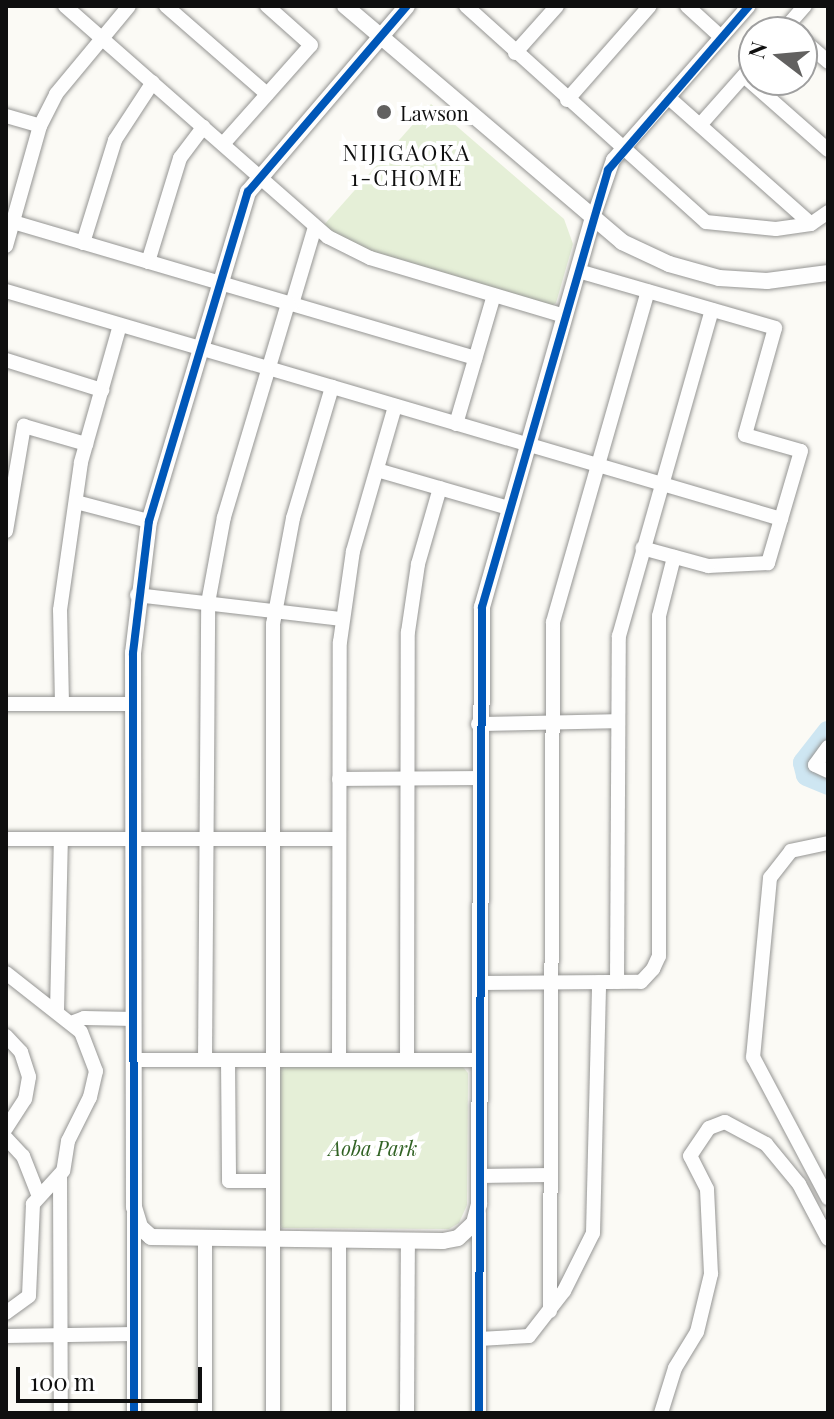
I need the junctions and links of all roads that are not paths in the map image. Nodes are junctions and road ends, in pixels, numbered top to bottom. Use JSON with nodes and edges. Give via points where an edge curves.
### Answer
{"nodes":[{"id":1,"x":65,"y":6,"type":"edge"},
{"id":2,"x":129,"y":6,"type":"edge"},
{"id":3,"x":166,"y":6,"type":"edge"},
{"id":4,"x":267,"y":6,"type":"edge"},
{"id":5,"x":345,"y":6,"type":"edge"},
{"id":6,"x":407,"y":6,"type":"edge"},
{"id":7,"x":466,"y":6,"type":"edge"},
{"id":8,"x":557,"y":6,"type":"edge"},
{"id":9,"x":650,"y":6,"type":"edge"},
{"id":10,"x":687,"y":6,"type":"edge"},
{"id":11,"x":749,"y":6,"type":"edge"},
{"id":12,"x":102,"y":37,"type":"junction"},
{"id":13,"x":379,"y":37,"type":"junction"},
{"id":14,"x":721,"y":37,"type":"junction"},
{"id":15,"x":515,"y":53,"type":"junction"},
{"id":16,"x":153,"y":82,"type":"junction"},
{"id":17,"x":738,"y":83,"type":"edge"},
{"id":18,"x":267,"y":94,"type":"junction"},
{"id":19,"x":767,"y":96,"type":"edge"},
{"id":20,"x":668,"y":97,"type":"junction"},
{"id":21,"x":567,"y":100,"type":"junction"},
{"id":22,"x":6,"y":116,"type":"edge"},
{"id":23,"x":700,"y":125,"type":"junction"},
{"id":24,"x":40,"y":126,"type":"junction"},
{"id":25,"x":203,"y":127,"type":"junction"},
{"id":26,"x":223,"y":144,"type":"junction"},
{"id":27,"x":623,"y":149,"type":"junction"},
{"id":28,"x":828,"y":150,"type":"edge"},
{"id":29,"x":258,"y":176,"type":"junction"},
{"id":30,"x":828,"y":212,"type":"edge"},
{"id":31,"x":592,"y":221,"type":"junction"},
{"id":32,"x":13,"y":222,"type":"junction"},
{"id":33,"x":811,"y":224,"type":"junction"},
{"id":34,"x":315,"y":227,"type":"junction"},
{"id":35,"x":83,"y":243,"type":"junction"},
{"id":36,"x":6,"y":246,"type":"edge"},
{"id":37,"x":148,"y":262,"type":"junction"},
{"id":38,"x":578,"y":271,"type":"junction"},
{"id":39,"x":828,"y":273,"type":"edge"},
{"id":40,"x":217,"y":282,"type":"junction"},
{"id":41,"x":6,"y":291,"type":"edge"},
{"id":42,"x":648,"y":291,"type":"junction"},
{"id":43,"x":494,"y":295,"type":"junction"},
{"id":44,"x":290,"y":304,"type":"junction"},
{"id":45,"x":712,"y":310,"type":"junction"},
{"id":46,"x":565,"y":316,"type":"junction"},
{"id":47,"x":120,"y":325,"type":"junction"},
{"id":48,"x":198,"y":348,"type":"junction"},
{"id":49,"x":475,"y":358,"type":"junction"},
{"id":50,"x":6,"y":360,"type":"edge"},
{"id":51,"x":269,"y":368,"type":"junction"},
{"id":52,"x":332,"y":387,"type":"junction"},
{"id":53,"x":102,"y":390,"type":"junction"},
{"id":54,"x":395,"y":406,"type":"junction"},
{"id":55,"x":456,"y":424,"type":"junction"},
{"id":56,"x":86,"y":444,"type":"junction"},
{"id":57,"x":527,"y":445,"type":"junction"},
{"id":58,"x":597,"y":465,"type":"junction"},
{"id":59,"x":377,"y":470,"type":"junction"},
{"id":60,"x":661,"y":484,"type":"junction"},
{"id":61,"x":440,"y":488,"type":"junction"},
{"id":62,"x":76,"y":502,"type":"junction"},
{"id":63,"x":509,"y":508,"type":"junction"},
{"id":64,"x":781,"y":519,"type":"junction"},
{"id":65,"x":149,"y":521,"type":"junction"},
{"id":66,"x":6,"y":531,"type":"edge"},
{"id":67,"x":642,"y":548,"type":"junction"},
{"id":68,"x":674,"y":557,"type":"junction"},
{"id":69,"x":137,"y":595,"type":"junction"},
{"id":70,"x":208,"y":603,"type":"junction"},
{"id":71,"x":274,"y":611,"type":"junction"},
{"id":72,"x":342,"y":619,"type":"junction"},
{"id":73,"x":6,"y":704,"type":"edge"},
{"id":74,"x":62,"y":704,"type":"junction"},
{"id":75,"x":133,"y":704,"type":"junction"},
{"id":76,"x":618,"y":721,"type":"junction"},
{"id":77,"x":551,"y":722,"type":"junction"},
{"id":78,"x":478,"y":724,"type":"junction"},
{"id":79,"x":828,"y":747,"type":"edge"},
{"id":80,"x":828,"y":771,"type":"edge"},
{"id":81,"x":407,"y":778,"type":"junction"},
{"id":82,"x":478,"y":778,"type":"junction"},
{"id":83,"x":339,"y":779,"type":"junction"},
{"id":84,"x":6,"y":839,"type":"edge"},
{"id":85,"x":61,"y":839,"type":"junction"},
{"id":86,"x":133,"y":839,"type":"junction"},
{"id":87,"x":205,"y":839,"type":"junction"},
{"id":88,"x":273,"y":839,"type":"junction"},
{"id":89,"x":339,"y":839,"type":"junction"},
{"id":90,"x":826,"y":843,"type":"edge"},
{"id":91,"x":6,"y":973,"type":"edge"},
{"id":92,"x":599,"y":982,"type":"junction"},
{"id":93,"x":617,"y":982,"type":"junction"},
{"id":94,"x":479,"y":983,"type":"junction"},
{"id":95,"x":551,"y":983,"type":"junction"},
{"id":96,"x":57,"y":1011,"type":"junction"},
{"id":97,"x":134,"y":1019,"type":"junction"},
{"id":98,"x":71,"y":1023,"type":"junction"},
{"id":99,"x":6,"y":1036,"type":"edge"},
{"id":100,"x":134,"y":1060,"type":"junction"},
{"id":101,"x":205,"y":1060,"type":"junction"},
{"id":102,"x":228,"y":1060,"type":"junction"},
{"id":103,"x":273,"y":1060,"type":"junction"},
{"id":104,"x":339,"y":1060,"type":"junction"},
{"id":105,"x":407,"y":1060,"type":"junction"},
{"id":106,"x":479,"y":1060,"type":"junction"},
{"id":107,"x":6,"y":1128,"type":"edge"},
{"id":108,"x":6,"y":1138,"type":"edge"},
{"id":109,"x":550,"y":1175,"type":"junction"},
{"id":110,"x":60,"y":1176,"type":"junction"},
{"id":111,"x":479,"y":1176,"type":"junction"},
{"id":112,"x":273,"y":1181,"type":"junction"},
{"id":113,"x":38,"y":1194,"type":"junction"},
{"id":114,"x":828,"y":1198,"type":"edge"},
{"id":115,"x":479,"y":1204,"type":"junction"},
{"id":116,"x":134,"y":1207,"type":"junction"},
{"id":117,"x":826,"y":1228,"type":"edge"},
{"id":118,"x":134,"y":1239,"type":"junction"},
{"id":119,"x":163,"y":1239,"type":"junction"},
{"id":120,"x":205,"y":1240,"type":"junction"},
{"id":121,"x":273,"y":1240,"type":"junction"},
{"id":122,"x":339,"y":1240,"type":"junction"},
{"id":123,"x":408,"y":1241,"type":"junction"},
{"id":124,"x":443,"y":1241,"type":"junction"},
{"id":125,"x":479,"y":1241,"type":"junction"},
{"id":126,"x":550,"y":1311,"type":"junction"},
{"id":127,"x":6,"y":1313,"type":"edge"},
{"id":128,"x":134,"y":1334,"type":"junction"},
{"id":129,"x":60,"y":1335,"type":"junction"},
{"id":130,"x":6,"y":1336,"type":"edge"},
{"id":131,"x":479,"y":1339,"type":"junction"},
{"id":132,"x":61,"y":1413,"type":"edge"},
{"id":133,"x":134,"y":1413,"type":"edge"},
{"id":134,"x":205,"y":1413,"type":"edge"},
{"id":135,"x":273,"y":1413,"type":"edge"},
{"id":136,"x":339,"y":1413,"type":"edge"},
{"id":137,"x":407,"y":1413,"type":"edge"},
{"id":138,"x":479,"y":1413,"type":"edge"},
{"id":139,"x":661,"y":1413,"type":"edge"}],
"edges":[{"from":1,"to":12,"type":"street"},
{"from":2,"to":12,"type":"street"},
{"from":3,"to":18,"type":"street"},
{"from":4,"to":18,"type":"street","via":[[311,45]]},
{"from":5,"to":13,"type":"street"},
{"from":6,"to":13,"type":"street"},
{"from":7,"to":15,"type":"street"},
{"from":8,"to":15,"type":"street"},
{"from":9,"to":21,"type":"street"},
{"from":10,"to":14,"type":"street"},
{"from":11,"to":14,"type":"street"},
{"from":12,"to":16,"type":"street"},
{"from":12,"to":24,"type":"street","via":[[56,94]]},
{"from":13,"to":29,"type":"street"},
{"from":13,"to":31,"type":"street"},
{"from":14,"to":20,"type":"street"},
{"from":15,"to":21,"type":"street"},
{"from":16,"to":25,"type":"street"},
{"from":16,"to":35,"type":"street","via":[[115,140]]},
{"from":17,"to":23,"type":"street"},
{"from":18,"to":26,"type":"street"},
{"from":19,"to":28,"type":"street"},
{"from":20,"to":23,"type":"street"},
{"from":20,"to":27,"type":"street"},
{"from":21,"to":27,"type":"street"},
{"from":22,"to":24,"type":"street"},
{"from":23,"to":33,"type":"street"},
{"from":24,"to":32,"type":"street"},
{"from":25,"to":26,"type":"street"},
{"from":25,"to":37,"type":"street","via":[[173,175]]},
{"from":26,"to":29,"type":"street"},
{"from":27,"to":31,"type":"street","via":[[608,170]]},
{"from":27,"to":33,"type":"street","via":[[706,222],[754,230]]},
{"from":29,"to":34,"type":"street"},
{"from":29,"to":40,"type":"street","via":[[240,209]]},
{"from":30,"to":33,"type":"street"},
{"from":31,"to":38,"type":"street"},
{"from":31,"to":39,"type":"street","via":[[651,257],[702,274],[767,281]]},
{"from":32,"to":35,"type":"street"},
{"from":32,"to":36,"type":"street"},
{"from":34,"to":43,"type":"street","via":[[370,258]]},
{"from":34,"to":44,"type":"street"},
{"from":35,"to":37,"type":"street"},
{"from":37,"to":40,"type":"street"},
{"from":38,"to":42,"type":"street"},
{"from":38,"to":46,"type":"street"},
{"from":40,"to":44,"type":"street"},
{"from":40,"to":48,"type":"street"},
{"from":41,"to":47,"type":"street"},
{"from":42,"to":45,"type":"street"},
{"from":42,"to":58,"type":"street"},
{"from":43,"to":46,"type":"street"},
{"from":43,"to":49,"type":"street"},
{"from":44,"to":49,"type":"street"},
{"from":44,"to":51,"type":"street"},
{"from":45,"to":60,"type":"street"},
{"from":45,"to":64,"type":"street","via":[[775,328],[745,435],[801,451]]},
{"from":46,"to":57,"type":"street"},
{"from":47,"to":48,"type":"street"},
{"from":47,"to":53,"type":"street"},
{"from":48,"to":51,"type":"street"},
{"from":48,"to":65,"type":"street"},
{"from":49,"to":55,"type":"street"},
{"from":50,"to":53,"type":"street"},
{"from":51,"to":52,"type":"street"},
{"from":51,"to":70,"type":"street","via":[[224,517]]},
{"from":52,"to":54,"type":"street"},
{"from":52,"to":71,"type":"street","via":[[293,518]]},
{"from":53,"to":56,"type":"street"},
{"from":54,"to":55,"type":"street"},
{"from":54,"to":59,"type":"street"},
{"from":55,"to":57,"type":"street"},
{"from":56,"to":62,"type":"street"},
{"from":56,"to":66,"type":"street","via":[[24,426]]},
{"from":57,"to":58,"type":"street"},
{"from":57,"to":63,"type":"street"},
{"from":58,"to":60,"type":"street"},
{"from":58,"to":77,"type":"street","via":[[553,622]]},
{"from":59,"to":61,"type":"street"},
{"from":59,"to":72,"type":"street","via":[[353,551]]},
{"from":60,"to":64,"type":"street"},
{"from":60,"to":67,"type":"street"},
{"from":61,"to":63,"type":"street"},
{"from":61,"to":81,"type":"street","via":[[418,564],[408,632]]},
{"from":62,"to":65,"type":"street"},
{"from":62,"to":74,"type":"street","via":[[60,610]]},
{"from":63,"to":78,"type":"street","via":[[482,607]]},
{"from":64,"to":68,"type":"street","via":[[768,563],[708,566]]},
{"from":65,"to":69,"type":"street"},
{"from":67,"to":68,"type":"street"},
{"from":67,"to":76,"type":"street","via":[[619,636]]},
{"from":68,"to":93,"type":"street","via":[[659,616],[659,956],[641,982]]},
{"from":69,"to":70,"type":"street"},
{"from":69,"to":75,"type":"street"},
{"from":70,"to":71,"type":"street"},
{"from":70,"to":87,"type":"street"},
{"from":71,"to":72,"type":"street"},
{"from":71,"to":88,"type":"street"},
{"from":72,"to":83,"type":"street"},
{"from":73,"to":74,"type":"street"},
{"from":74,"to":75,"type":"street"},
{"from":75,"to":86,"type":"street"},
{"from":76,"to":77,"type":"street"},
{"from":76,"to":93,"type":"street"},
{"from":77,"to":78,"type":"street"},
{"from":77,"to":95,"type":"street"},
{"from":78,"to":82,"type":"street"},
{"from":79,"to":80,"type":"street","via":[[815,765]]},
{"from":81,"to":82,"type":"street"},
{"from":81,"to":83,"type":"street"},
{"from":81,"to":105,"type":"street"},
{"from":82,"to":94,"type":"street"},
{"from":83,"to":89,"type":"street"},
{"from":84,"to":85,"type":"street"},
{"from":85,"to":86,"type":"street"},
{"from":85,"to":96,"type":"street"},
{"from":86,"to":87,"type":"street"},
{"from":86,"to":97,"type":"street"},
{"from":87,"to":88,"type":"street"},
{"from":87,"to":101,"type":"street"},
{"from":88,"to":89,"type":"street"},
{"from":88,"to":103,"type":"street"},
{"from":89,"to":104,"type":"street"},
{"from":90,"to":114,"type":"street","via":[[791,851],[770,878],[753,1057]]},
{"from":91,"to":96,"type":"street"},
{"from":92,"to":93,"type":"street"},
{"from":92,"to":95,"type":"street"},
{"from":92,"to":126,"type":"street","via":[[593,1233]]},
{"from":94,"to":95,"type":"street"},
{"from":94,"to":106,"type":"street"},
{"from":95,"to":109,"type":"street"},
{"from":96,"to":98,"type":"street"},
{"from":97,"to":98,"type":"street","via":[[84,1018]]},
{"from":97,"to":100,"type":"street"},
{"from":98,"to":110,"type":"street","via":[[92,1051],[96,1071]]},
{"from":99,"to":107,"type":"street","via":[[21,1052],[29,1077],[25,1099]]},
{"from":100,"to":101,"type":"street"},
{"from":100,"to":116,"type":"street"},
{"from":101,"to":102,"type":"street"},
{"from":102,"to":103,"type":"street"},
{"from":102,"to":112,"type":"street","via":[[229,1181]]},
{"from":103,"to":104,"type":"street"},
{"from":103,"to":112,"type":"street"},
{"from":104,"to":105,"type":"street"},
{"from":105,"to":106,"type":"street"},
{"from":106,"to":111,"type":"street"},
{"from":108,"to":113,"type":"street","via":[[23,1156]]},
{"from":109,"to":111,"type":"street"},
{"from":109,"to":126,"type":"street"},
{"from":110,"to":113,"type":"street"},
{"from":110,"to":129,"type":"street"},
{"from":111,"to":115,"type":"street"},
{"from":112,"to":121,"type":"street"},
{"from":113,"to":127,"type":"street","via":[[32,1209],[29,1296]]},
{"from":115,"to":124,"type":"street","via":[[470,1229]]},
{"from":115,"to":125,"type":"street"},
{"from":116,"to":118,"type":"street"},
{"from":116,"to":119,"type":"street","via":[[140,1227]]},
{"from":117,"to":139,"type":"street","via":[[766,1144],[725,1122],[698,1140],[690,1156],[707,1189],[711,1274],[697,1332],[675,1368]]},
{"from":118,"to":119,"type":"street"},
{"from":118,"to":128,"type":"street"},
{"from":119,"to":120,"type":"street"},
{"from":120,"to":121,"type":"street"},
{"from":120,"to":134,"type":"street"},
{"from":121,"to":122,"type":"street"},
{"from":121,"to":135,"type":"street"},
{"from":122,"to":123,"type":"street"},
{"from":122,"to":136,"type":"street"},
{"from":123,"to":124,"type":"street"},
{"from":123,"to":137,"type":"street"},
{"from":124,"to":125,"type":"street"},
{"from":125,"to":131,"type":"street"},
{"from":126,"to":131,"type":"street","via":[[529,1336]]},
{"from":128,"to":129,"type":"street"},
{"from":128,"to":133,"type":"street"},
{"from":129,"to":130,"type":"street"},
{"from":129,"to":132,"type":"street"},
{"from":131,"to":138,"type":"street"}]}
